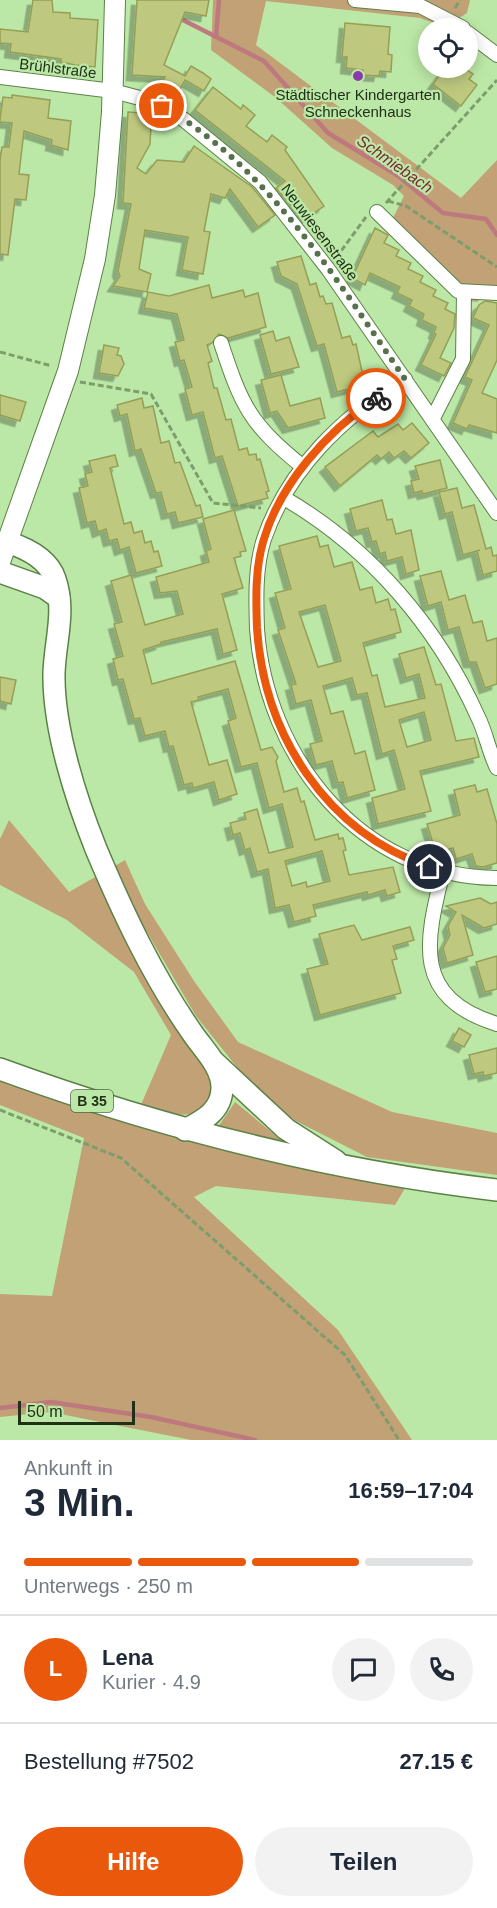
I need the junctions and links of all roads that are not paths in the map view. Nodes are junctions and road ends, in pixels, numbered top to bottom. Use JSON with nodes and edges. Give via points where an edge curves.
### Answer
{"nodes":[{"id":1,"x":115,"y":0,"type":"edge"},
{"id":2,"x":355,"y":0,"type":"edge"},
{"id":3,"x":443,"y":18,"type":"edge"},
{"id":4,"x":478,"y":41,"type":"edge"},
{"id":5,"x":497,"y":55,"type":"edge"},
{"id":6,"x":0,"y":77,"type":"edge"},
{"id":7,"x":113,"y":91,"type":"junction"},
{"id":8,"x":377,"y":212,"type":"road end"},
{"id":9,"x":464,"y":293,"type":"junction"},
{"id":10,"x":497,"y":293,"type":"edge"},
{"id":11,"x":221,"y":343,"type":"dead end"},
{"id":12,"x":405,"y":379,"type":"junction"},
{"id":13,"x":433,"y":418,"type":"junction"},
{"id":14,"x":303,"y":466,"type":"junction"},
{"id":15,"x":281,"y":503,"type":"junction"},
{"id":16,"x":497,"y":513,"type":"edge"},
{"id":17,"x":7,"y":542,"type":"junction"},
{"id":18,"x":0,"y":562,"type":"edge"},
{"id":19,"x":0,"y":572,"type":"edge"},
{"id":20,"x":58,"y":598,"type":"junction"},
{"id":21,"x":491,"y":737,"type":"edge"},
{"id":22,"x":497,"y":768,"type":"edge"},
{"id":23,"x":443,"y":871,"type":"junction"},
{"id":24,"x":497,"y":878,"type":"edge"},
{"id":25,"x":497,"y":1024,"type":"edge"},
{"id":26,"x":212,"y":1060,"type":"junction"},
{"id":27,"x":0,"y":1069,"type":"edge"},
{"id":28,"x":185,"y":1130,"type":"junction"},
{"id":29,"x":346,"y":1168,"type":"junction"},
{"id":30,"x":497,"y":1190,"type":"edge"}],
"edges":[{"from":1,"to":7,"type":"main road"},
{"from":2,"to":3,"type":"street","via":[[420,6]]},
{"from":4,"to":5,"type":"street"},
{"from":6,"to":7,"type":"street","name":"Brühlstraße"},
{"from":7,"to":12,"type":"street","name":"Neuwiesenstraße","via":[[162,106],[269,191]]},
{"from":7,"to":17,"type":"main road","via":[[101,228],[68,371]]},
{"from":8,"to":9,"type":"street"},
{"from":9,"to":10,"type":"street"},
{"from":9,"to":13,"type":"street","via":[[463,359]]},
{"from":11,"to":14,"type":"street","via":[[244,406],[269,438]]},
{"from":12,"to":13,"type":"street","name":"Neuwiesenstraße"},
{"from":12,"to":14,"type":"street","via":[[360,410]]},
{"from":13,"to":16,"type":"street","name":"Neuwiesenstraße"},
{"from":14,"to":15,"type":"street"},
{"from":15,"to":21,"type":"street","via":[[334,529],[377,567],[452,668]]},
{"from":15,"to":23,"type":"street","via":[[263,541],[257,618],[264,684],[285,740],[310,780],[339,815],[390,850]]},
{"from":17,"to":18,"type":"main road"},
{"from":17,"to":20,"type":"main road","via":[[47,564],[55,578]]},
{"from":19,"to":20,"type":"main road","via":[[45,588]]},
{"from":20,"to":26,"type":"main road","via":[[55,693],[81,803],[118,901],[145,955]]},
{"from":21,"to":22,"type":"street"},
{"from":23,"to":24,"type":"street"},
{"from":23,"to":25,"type":"street","via":[[428,934],[431,968],[461,1008]]},
{"from":26,"to":28,"type":"main road","via":[[221,1080],[218,1105],[210,1116]]},
{"from":26,"to":29,"type":"main road","via":[[286,1129]]},
{"from":27,"to":28,"type":"main road","number":"B 35"},
{"from":28,"to":29,"type":"main road","number":"B 35"},
{"from":29,"to":30,"type":"main road","number":"B 35"}]}
